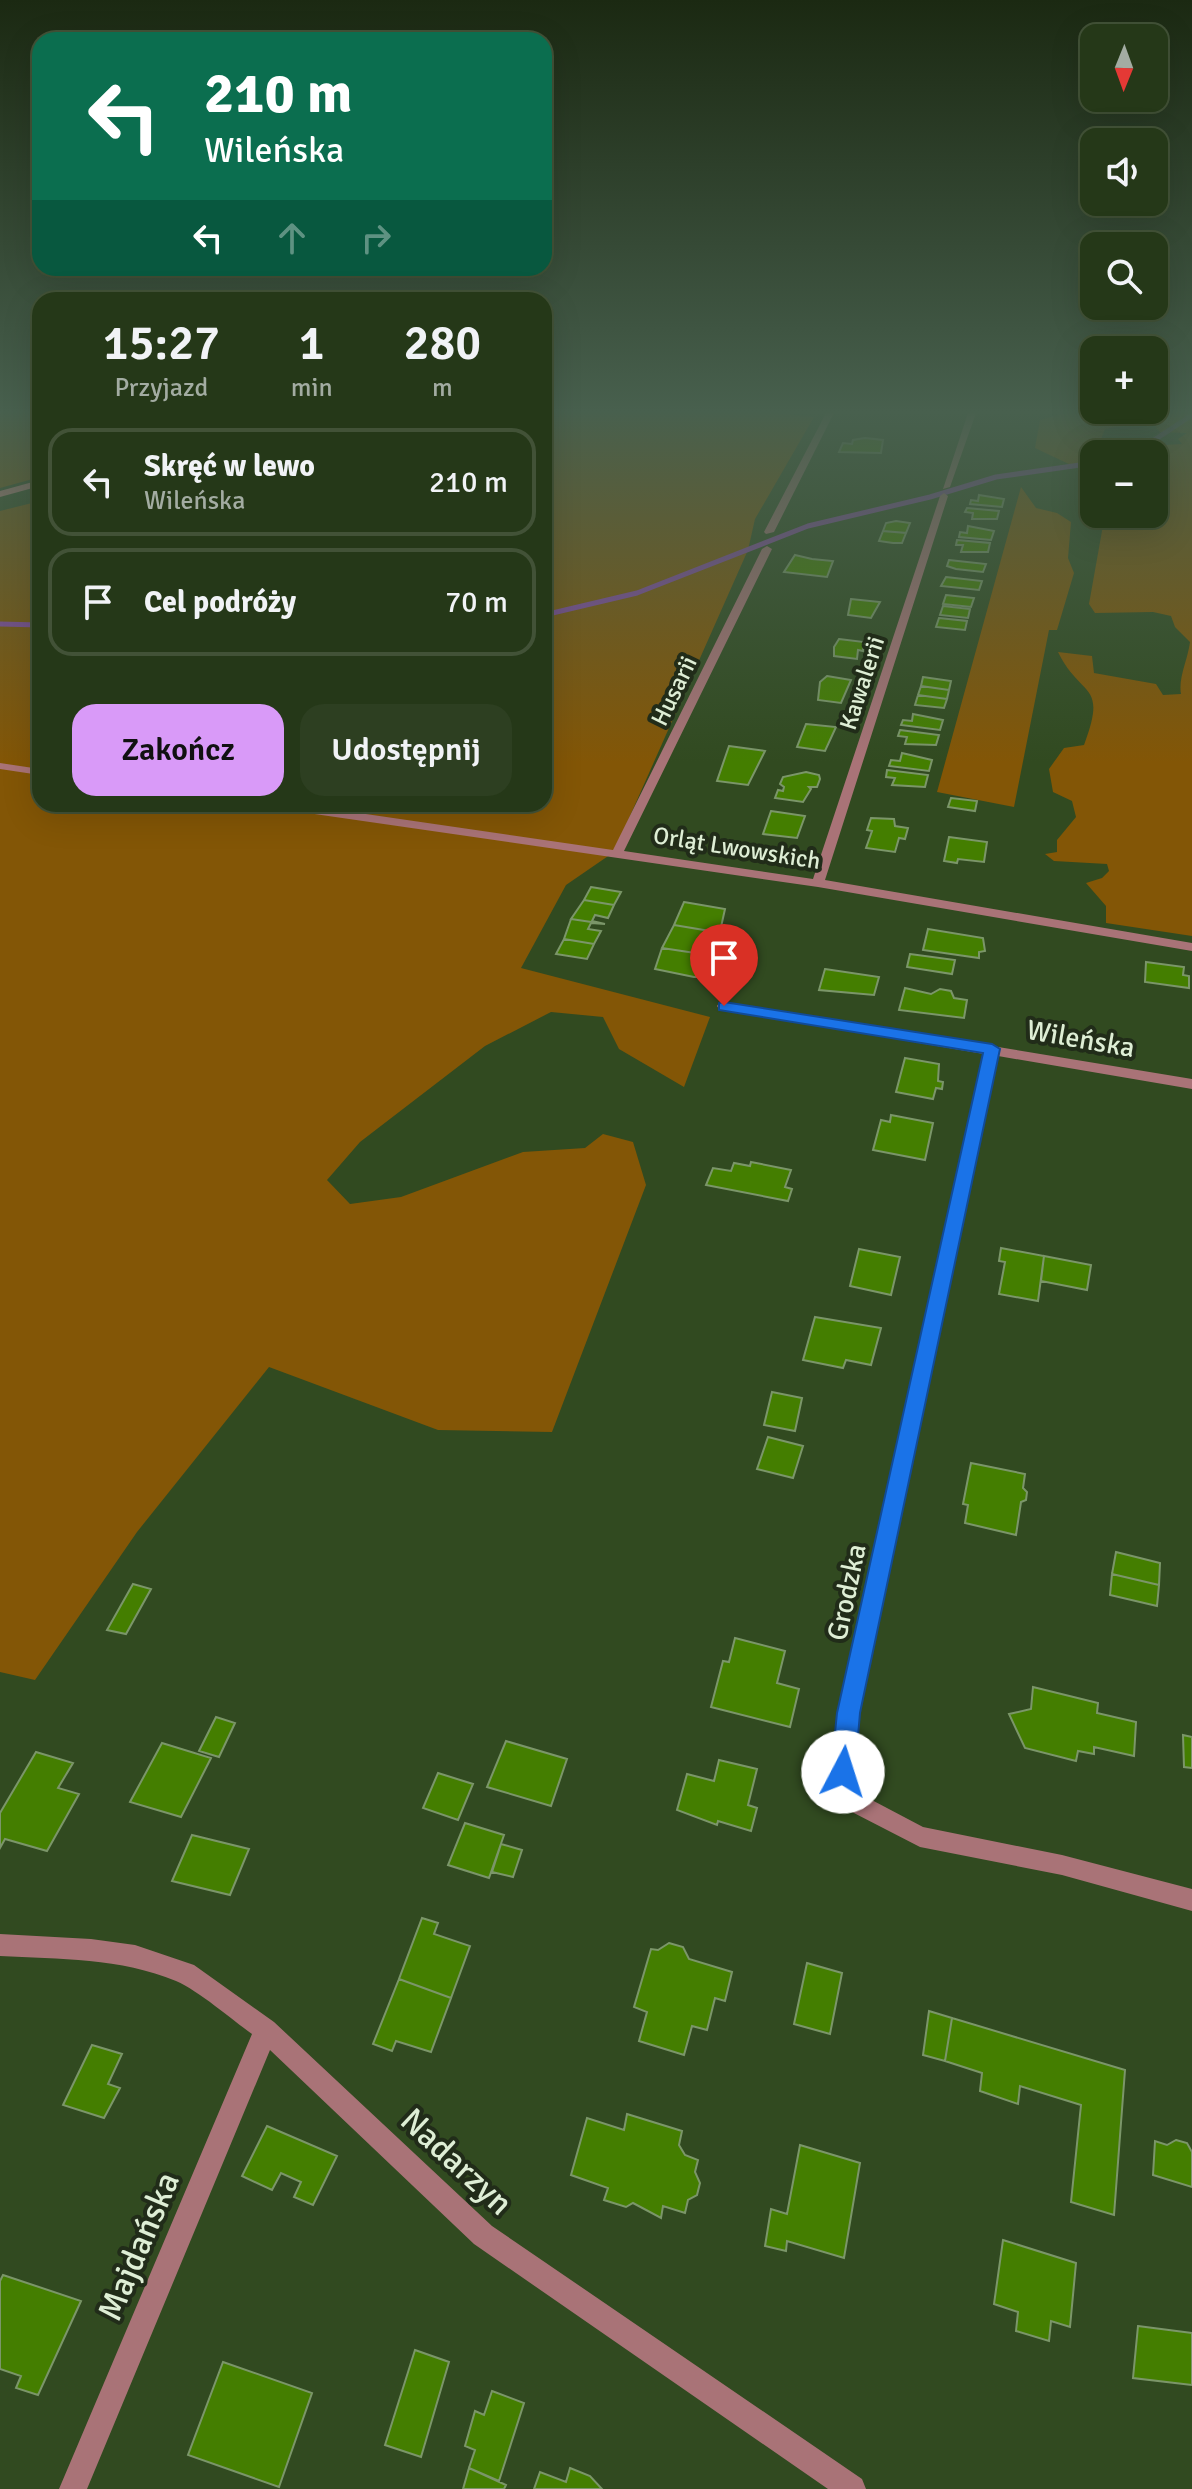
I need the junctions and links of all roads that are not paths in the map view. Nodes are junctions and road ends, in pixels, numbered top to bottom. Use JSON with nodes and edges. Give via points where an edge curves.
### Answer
{"nodes":[{"id":1,"x":770,"y":529,"type":"edge"},
{"id":2,"x":933,"y":529,"type":"edge"},
{"id":3,"x":769,"y":532,"type":"dead end"},
{"id":4,"x":767,"y":549,"type":"dead end"},
{"id":5,"x":0,"y":766,"type":"edge"},
{"id":6,"x":32,"y":771,"type":"edge"},
{"id":7,"x":330,"y":812,"type":"edge"},
{"id":8,"x":618,"y":852,"type":"junction"},
{"id":9,"x":818,"y":883,"type":"junction"},
{"id":10,"x":1192,"y":947,"type":"edge"},
{"id":11,"x":724,"y":1006,"type":"dead end"},
{"id":12,"x":992,"y":1049,"type":"junction"},
{"id":13,"x":1192,"y":1084,"type":"edge"},
{"id":14,"x":1192,"y":1900,"type":"edge"},
{"id":15,"x":0,"y":1945,"type":"edge"},
{"id":16,"x":266,"y":2030,"type":"junction"},
{"id":17,"x":73,"y":2489,"type":"edge"},
{"id":18,"x":852,"y":2489,"type":"edge"}],
"edges":[{"from":1,"to":3,"type":"street"},
{"from":2,"to":9,"type":"street","name":"Kawalerii"},
{"from":4,"to":8,"type":"street","name":"Husarii"},
{"from":5,"to":6,"type":"street"},
{"from":7,"to":8,"type":"street","name":"Orląt Lwowskich"},
{"from":8,"to":9,"type":"street","name":"Orląt Lwowskich"},
{"from":9,"to":10,"type":"street","name":"Orląt Lwowskich"},
{"from":11,"to":12,"type":"street","name":"Wileńska"},
{"from":12,"to":13,"type":"street","name":"Wileńska"},
{"from":12,"to":14,"type":"street","name":"Grodzka","via":[[849,1713],[843,1772],[860,1805],[920,1837],[1062,1865]]},
{"from":15,"to":16,"type":"street","name":"Nadarzyn","via":[[135,1956],[186,1973]]},
{"from":16,"to":17,"type":"street","name":"Majdańska"},
{"from":16,"to":18,"type":"street","name":"Nadarzyn","via":[[483,2235]]}]}
